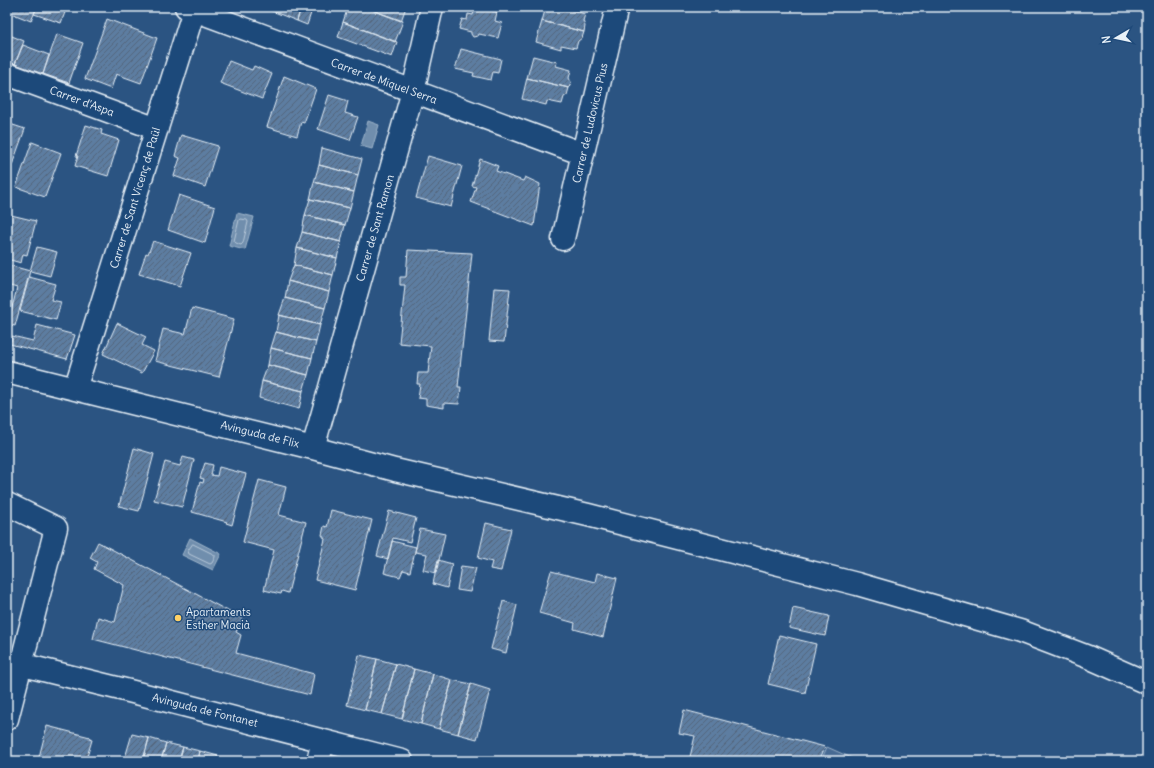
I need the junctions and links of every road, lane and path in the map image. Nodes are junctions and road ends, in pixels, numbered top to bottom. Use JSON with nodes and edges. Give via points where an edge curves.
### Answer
{"nodes":[{"id":1,"x":432,"y":7,"type":"edge"},
{"id":2,"x":617,"y":7,"type":"edge"},
{"id":3,"x":191,"y":8,"type":"edge"},
{"id":4,"x":7,"y":74,"type":"edge"},
{"id":5,"x":413,"y":91,"type":"junction"},
{"id":6,"x":157,"y":128,"type":"junction"},
{"id":7,"x":583,"y":154,"type":"junction"},
{"id":8,"x":563,"y":240,"type":"dead end"},
{"id":9,"x":7,"y":372,"type":"edge"},
{"id":10,"x":75,"y":389,"type":"junction"},
{"id":11,"x":313,"y":448,"type":"junction"},
{"id":12,"x":7,"y":504,"type":"edge"},
{"id":13,"x":14,"y":663,"type":"edge"},
{"id":14,"x":1147,"y":683,"type":"edge"},
{"id":15,"x":7,"y":719,"type":"edge"},
{"id":16,"x":320,"y":751,"type":"edge"},
{"id":17,"x":402,"y":761,"type":"edge"}],
"edges":[{"from":1,"to":5,"type":"street","name":"Carrer de Sant Ramon"},
{"from":2,"to":7,"type":"street","name":"Carrer de Ludovicus Pius"},
{"from":3,"to":5,"type":"street","name":"Carrer de Miquel Serra"},
{"from":3,"to":6,"type":"street","name":"Carrer de Sant Vicenç de Paül"},
{"from":4,"to":6,"type":"street","name":"Carrer d'Aspa"},
{"from":5,"to":7,"type":"street","name":"Carrer de Miquel Serra"},
{"from":5,"to":11,"type":"street","name":"Carrer de Sant Ramon"},
{"from":6,"to":10,"type":"street","name":"Carrer de Sant Vicenç de Paül"},
{"from":7,"to":8,"type":"street","name":"Carrer de Ludovicus Pius"},
{"from":9,"to":10,"type":"street","name":"Avinguda de Flix"},
{"from":10,"to":11,"type":"street","name":"Avinguda de Flix"},
{"from":11,"to":14,"type":"street","name":"Avinguda de Flix","via":[[857,584],[1020,631]]},
{"from":12,"to":13,"type":"street","via":[[56,528]]},
{"from":13,"to":15,"type":"street"},
{"from":13,"to":16,"type":"street","name":"Avinguda de Fontanet","via":[[297,733]]},
{"from":16,"to":17,"type":"street","name":"Avinguda de Fontanet"}]}
